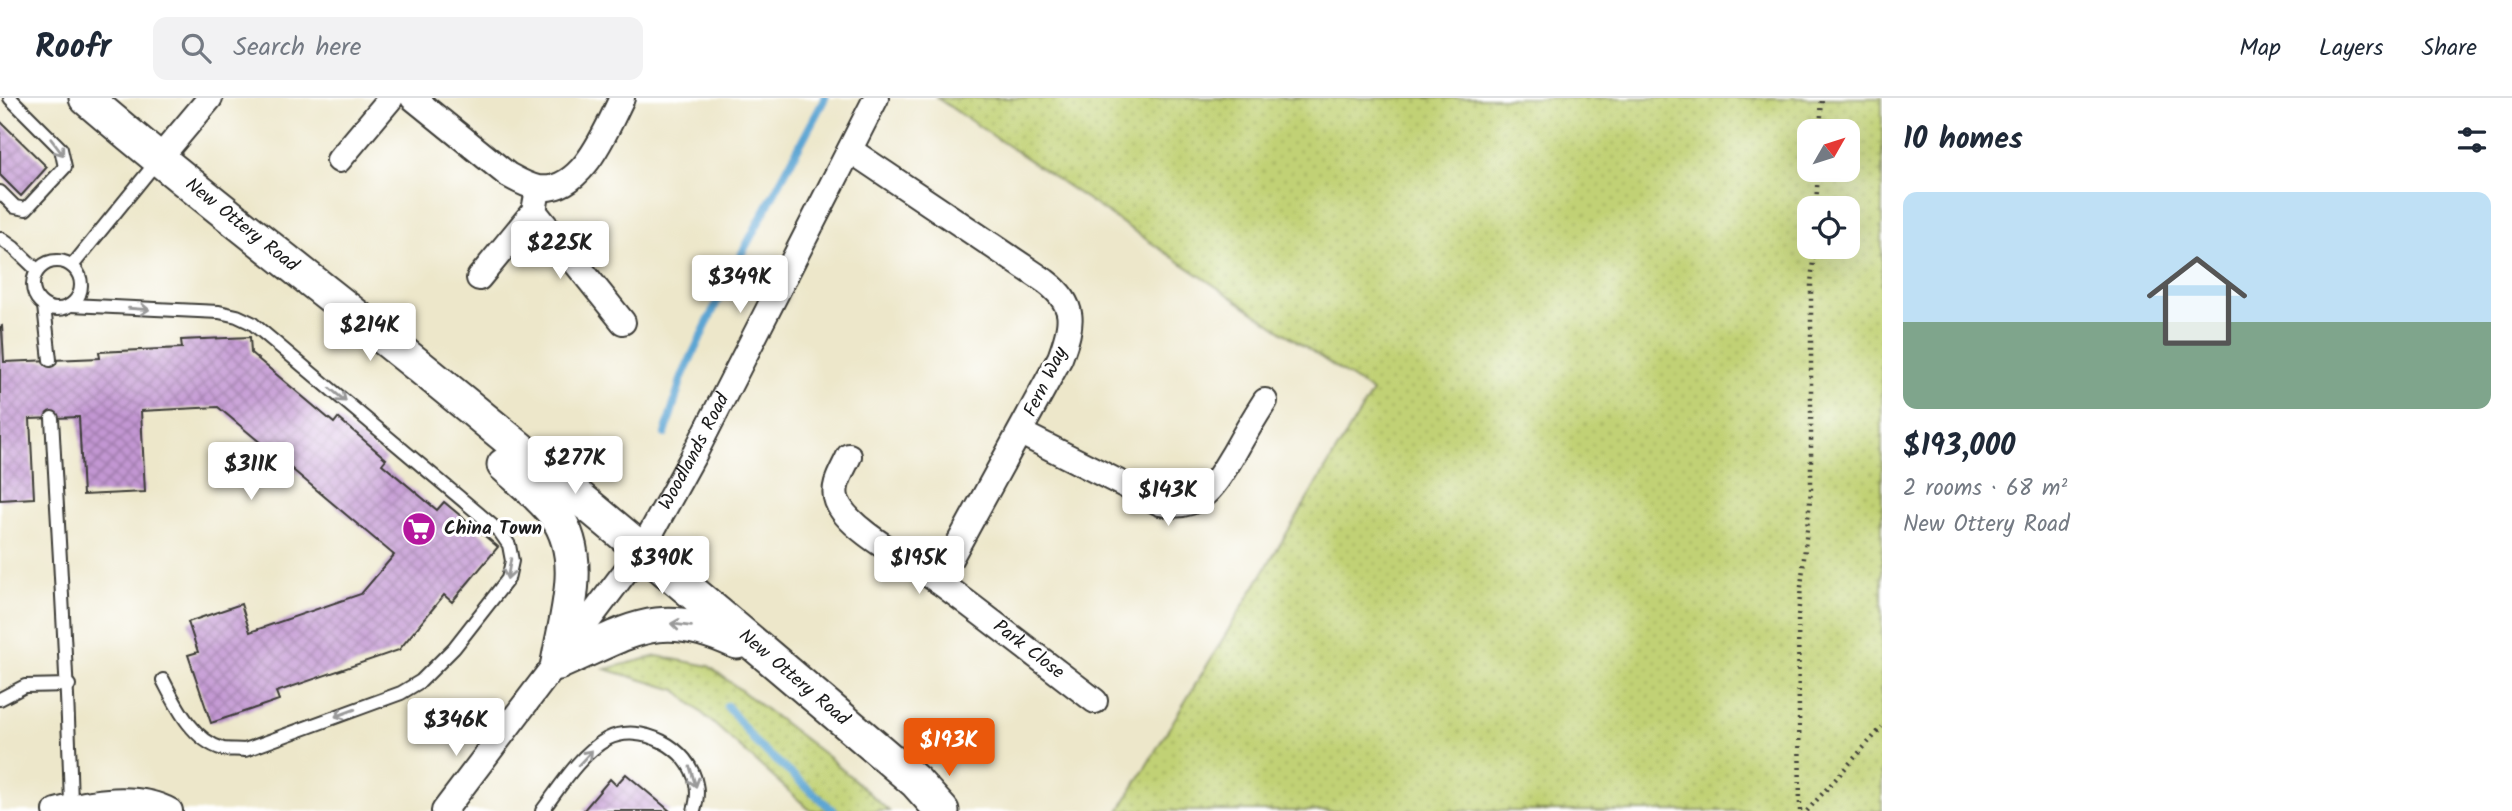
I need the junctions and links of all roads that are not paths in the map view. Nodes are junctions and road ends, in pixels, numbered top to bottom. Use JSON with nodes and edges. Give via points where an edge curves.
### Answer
{"nodes":[{"id":1,"x":10,"y":98,"type":"edge"},
{"id":2,"x":86,"y":98,"type":"edge"},
{"id":3,"x":210,"y":98,"type":"edge"},
{"id":4,"x":391,"y":98,"type":"edge"},
{"id":5,"x":413,"y":98,"type":"edge"},
{"id":6,"x":622,"y":98,"type":"edge"},
{"id":7,"x":876,"y":98,"type":"edge"},
{"id":8,"x":850,"y":150,"type":"junction"},
{"id":9,"x":158,"y":160,"type":"junction"},
{"id":10,"x":339,"y":160,"type":"dead end"},
{"id":11,"x":0,"y":192,"type":"edge"},
{"id":12,"x":536,"y":199,"type":"junction"},
{"id":13,"x":0,"y":238,"type":"edge"},
{"id":14,"x":72,"y":266,"type":"junction"},
{"id":15,"x":37,"y":271,"type":"junction"},
{"id":16,"x":480,"y":278,"type":"dead end"},
{"id":17,"x":71,"y":305,"type":"junction"},
{"id":18,"x":44,"y":306,"type":"junction"},
{"id":19,"x":622,"y":322,"type":"dead end"},
{"id":20,"x":50,"y":360,"type":"dead end"},
{"id":21,"x":435,"y":379,"type":"junction"},
{"id":22,"x":1265,"y":401,"type":"dead end"},
{"id":23,"x":52,"y":418,"type":"dead end"},
{"id":24,"x":1021,"y":433,"type":"junction"},
{"id":25,"x":849,"y":456,"type":"dead end"},
{"id":26,"x":641,"y":551,"type":"junction"},
{"id":27,"x":938,"y":581,"type":"junction"},
{"id":28,"x":767,"y":657,"type":"junction"},
{"id":29,"x":558,"y":663,"type":"junction"},
{"id":30,"x":163,"y":680,"type":"dead end"},
{"id":31,"x":69,"y":685,"type":"junction"},
{"id":32,"x":0,"y":699,"type":"edge"},
{"id":33,"x":1095,"y":701,"type":"dead end"},
{"id":34,"x":916,"y":782,"type":"junction"},
{"id":35,"x":64,"y":809,"type":"edge"},
{"id":36,"x":170,"y":811,"type":"edge"},
{"id":37,"x":444,"y":811,"type":"edge"},
{"id":38,"x":542,"y":811,"type":"edge"},
{"id":39,"x":694,"y":811,"type":"edge"},
{"id":40,"x":943,"y":811,"type":"edge"},
{"id":41,"x":963,"y":811,"type":"edge"}],
"edges":[{"from":1,"to":11,"type":"lane","one_way":true,"via":[[61,149],[66,161],[26,209],[15,207]]},
{"from":2,"to":9,"type":"main road","name":"New Ottery Road"},
{"from":3,"to":9,"type":"street"},
{"from":4,"to":10,"type":"street"},
{"from":5,"to":12,"type":"street","via":[[523,183]]},
{"from":6,"to":12,"type":"street","via":[[584,167]]},
{"from":7,"to":8,"type":"street","name":"Woodlands Road"},
{"from":8,"to":24,"type":"street","name":"Fern Way","via":[[1045,281],[1067,302],[1071,319],[1063,349]]},
{"from":8,"to":26,"type":"street","name":"Woodlands Road"},
{"from":9,"to":14,"type":"lane"},
{"from":9,"to":21,"type":"main road","name":"New Ottery Road"},
{"from":12,"to":16,"type":"street"},
{"from":12,"to":19,"type":"street"},
{"from":13,"to":15,"type":"lane"},
{"from":14,"to":15,"type":"lane","via":[[50,261]]},
{"from":14,"to":17,"type":"lane","via":[[81,286]]},
{"from":15,"to":18,"type":"lane","via":[[32,286]]},
{"from":17,"to":18,"type":"lane","via":[[58,310]]},
{"from":17,"to":30,"type":"lane","one_way":true,"via":[[219,312],[252,323],[486,519],[509,545],[508,579],[454,648],[421,681],[401,693],[245,750],[223,749],[198,734]]},
{"from":18,"to":20,"type":"lane"},
{"from":21,"to":26,"type":"main road","name":"New Ottery Road"},
{"from":21,"to":29,"type":"main road","via":[[468,428],[556,515],[567,534],[572,578]]},
{"from":22,"to":24,"type":"street","via":[[1213,487],[1184,505],[1160,503]]},
{"from":23,"to":31,"type":"lane"},
{"from":24,"to":27,"type":"street","name":"Fern Way"},
{"from":25,"to":27,"type":"street","name":"Park Close","via":[[836,495],[845,514]]},
{"from":26,"to":28,"type":"main road","name":"New Ottery Road"},
{"from":26,"to":29,"type":"street","name":"Woodlands Road"},
{"from":27,"to":33,"type":"street","name":"Park Close"},
{"from":28,"to":29,"type":"main road","one_way":true,"via":[[700,628],[658,623]]},
{"from":28,"to":34,"type":"main road","name":"New Ottery Road"},
{"from":29,"to":37,"type":"street","name":"Woodlands Road"},
{"from":31,"to":32,"type":"lane","via":[[24,686]]},
{"from":31,"to":35,"type":"lane"},
{"from":34,"to":40,"type":"main road","name":"New Ottery Road"},
{"from":34,"to":41,"type":"main road","name":"New Ottery Road"},
{"from":35,"to":36,"type":"street","via":[[116,801],[143,802]]},
{"from":38,"to":39,"type":"lane","one_way":true,"via":[[591,751],[626,732],[650,735],[690,767],[697,785]]}]}
